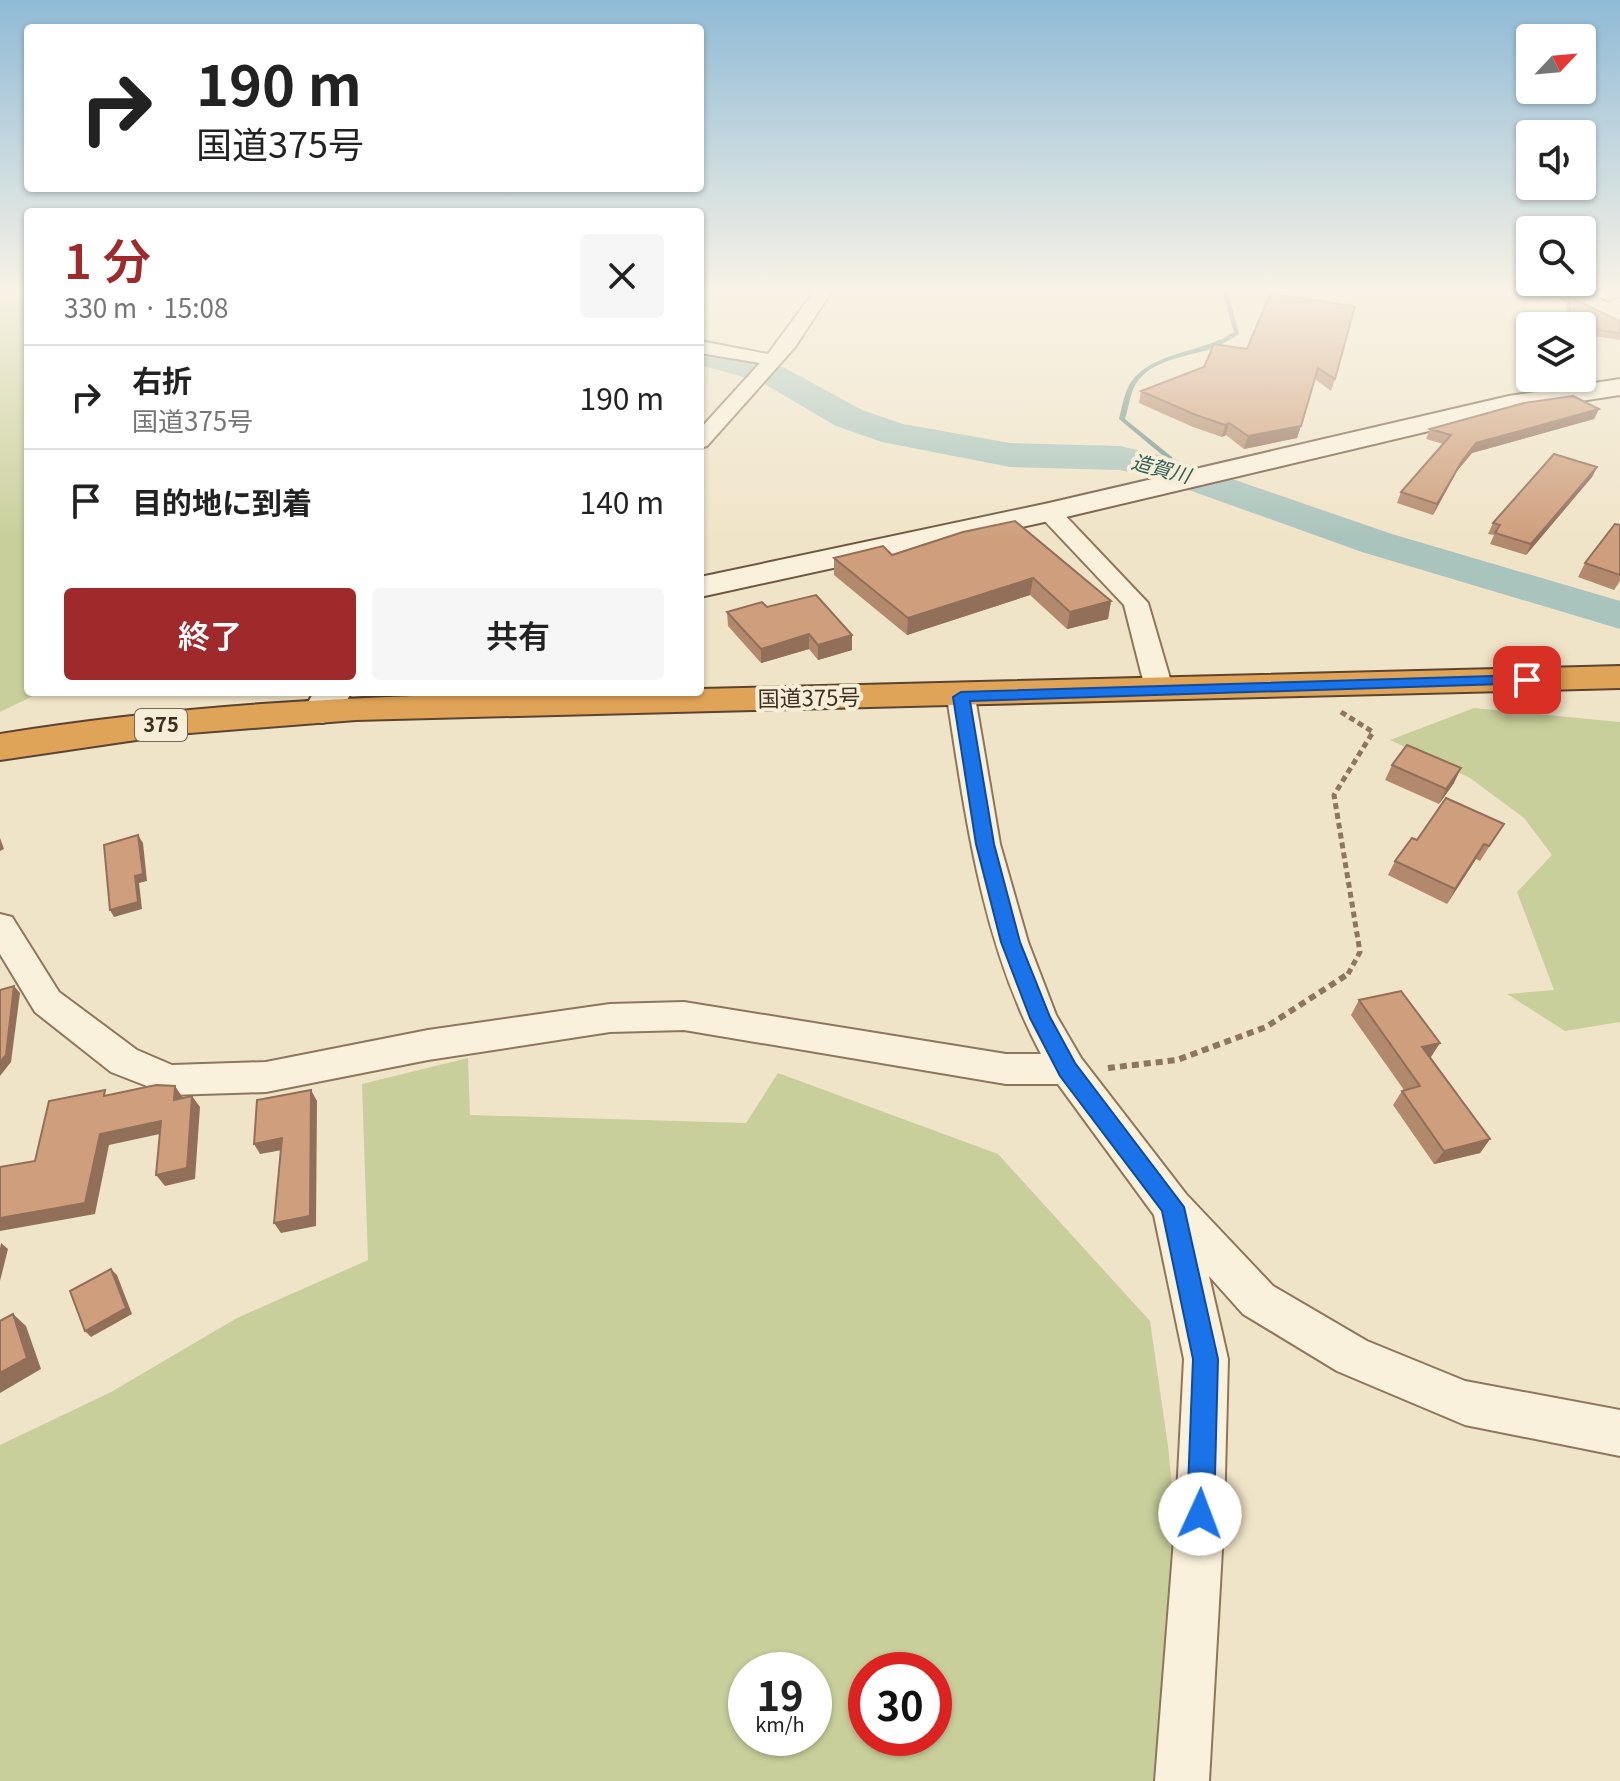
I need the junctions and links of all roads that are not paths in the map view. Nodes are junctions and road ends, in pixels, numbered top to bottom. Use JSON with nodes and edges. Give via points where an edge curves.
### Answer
{"nodes":[{"id":1,"x":760,"y":372,"type":"edge"},
{"id":2,"x":1620,"y":387,"type":"edge"},
{"id":3,"x":704,"y":437,"type":"edge"},
{"id":4,"x":1049,"y":512,"type":"junction"},
{"id":5,"x":704,"y":586,"type":"edge"},
{"id":6,"x":1620,"y":677,"type":"edge"},
{"id":7,"x":1160,"y":692,"type":"junction"},
{"id":8,"x":961,"y":697,"type":"junction"},
{"id":9,"x":328,"y":702,"type":"edge"},
{"id":10,"x":0,"y":747,"type":"edge"},
{"id":11,"x":0,"y":926,"type":"edge"},
{"id":12,"x":1068,"y":1069,"type":"junction"},
{"id":13,"x":1172,"y":1207,"type":"junction"},
{"id":14,"x":1620,"y":1433,"type":"edge"},
{"id":15,"x":1182,"y":1781,"type":"edge"}],
"edges":[{"from":1,"to":3,"type":"street"},
{"from":2,"to":4,"type":"street","via":[[1509,404]]},
{"from":4,"to":5,"type":"street"},
{"from":4,"to":7,"type":"street","via":[[1136,603]]},
{"from":6,"to":7,"type":"highway","name":"国道375号","number":"375"},
{"from":7,"to":8,"type":"highway","name":"国道375号","number":"375"},
{"from":8,"to":9,"type":"highway","name":"国道375号","number":"375"},
{"from":8,"to":12,"type":"street","via":[[985,844],[1011,942],[1040,1018]]},
{"from":9,"to":10,"type":"highway","name":"国道375号","number":"375"},
{"from":11,"to":12,"type":"street","via":[[47,1002],[124,1061],[170,1080],[266,1077],[610,1018],[684,1016],[991,1067]]},
{"from":12,"to":13,"type":"street"},
{"from":13,"to":14,"type":"street","via":[[1258,1300],[1352,1356],[1465,1403]]},
{"from":13,"to":15,"type":"street","via":[[1206,1359]]}]}
